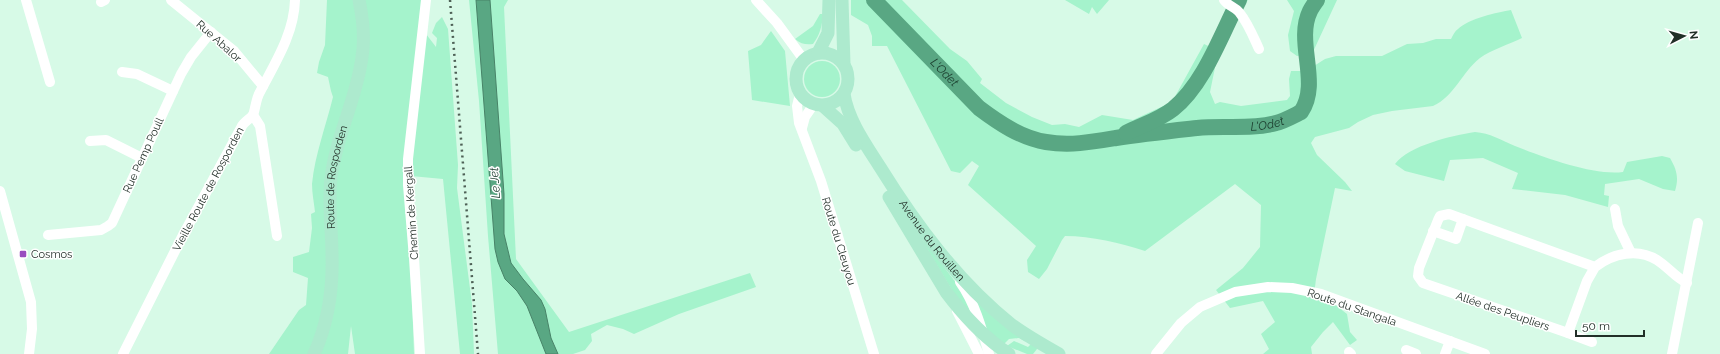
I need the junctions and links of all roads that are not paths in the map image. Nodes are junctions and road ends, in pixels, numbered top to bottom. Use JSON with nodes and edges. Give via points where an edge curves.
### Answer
{"nodes":[{"id":1,"x":26,"y":0,"type":"edge"},
{"id":2,"x":171,"y":0,"type":"edge"},
{"id":3,"x":295,"y":0,"type":"edge"},
{"id":4,"x":359,"y":0,"type":"edge"},
{"id":5,"x":426,"y":0,"type":"edge"},
{"id":6,"x":756,"y":0,"type":"edge"},
{"id":7,"x":829,"y":0,"type":"edge"},
{"id":8,"x":842,"y":0,"type":"edge"},
{"id":9,"x":1224,"y":0,"type":"edge"},
{"id":10,"x":211,"y":32,"type":"junction"},
{"id":11,"x":1259,"y":49,"type":"dead end"},
{"id":12,"x":818,"y":53,"type":"junction"},
{"id":13,"x":804,"y":60,"type":"junction"},
{"id":14,"x":844,"y":64,"type":"junction"},
{"id":15,"x":122,"y":72,"type":"dead end"},
{"id":16,"x":50,"y":82,"type":"dead end"},
{"id":17,"x":263,"y":86,"type":"junction"},
{"id":18,"x":173,"y":91,"type":"junction"},
{"id":19,"x":800,"y":94,"type":"junction"},
{"id":20,"x":844,"y":94,"type":"junction"},
{"id":21,"x":819,"y":105,"type":"junction"},
{"id":22,"x":252,"y":115,"type":"junction"},
{"id":23,"x":802,"y":128,"type":"junction"},
{"id":24,"x":90,"y":141,"type":"dead end"},
{"id":25,"x":142,"y":158,"type":"junction"},
{"id":26,"x":0,"y":191,"type":"edge"},
{"id":27,"x":1615,"y":209,"type":"dead end"},
{"id":28,"x":3,"y":216,"type":"edge"},
{"id":29,"x":1463,"y":219,"type":"junction"},
{"id":30,"x":1698,"y":223,"type":"dead end"},
{"id":31,"x":1433,"y":231,"type":"junction"},
{"id":32,"x":48,"y":235,"type":"dead end"},
{"id":33,"x":277,"y":236,"type":"dead end"},
{"id":34,"x":1631,"y":253,"type":"junction"},
{"id":35,"x":944,"y":257,"type":"junction"},
{"id":36,"x":1595,"y":267,"type":"junction"},
{"id":37,"x":1687,"y":283,"type":"junction"},
{"id":38,"x":946,"y":292,"type":"junction"},
{"id":39,"x":1568,"y":333,"type":"junction"},
{"id":40,"x":985,"y":337,"type":"junction"},
{"id":41,"x":1450,"y":341,"type":"junction"},
{"id":42,"x":1592,"y":342,"type":"dead end"},
{"id":43,"x":1042,"y":350,"type":"edge"},
{"id":44,"x":1406,"y":350,"type":"dead end"},
{"id":45,"x":28,"y":354,"type":"edge"},
{"id":46,"x":122,"y":354,"type":"edge"},
{"id":47,"x":314,"y":354,"type":"edge"},
{"id":48,"x":420,"y":354,"type":"edge"},
{"id":49,"x":874,"y":354,"type":"edge"},
{"id":50,"x":979,"y":354,"type":"edge"},
{"id":51,"x":989,"y":354,"type":"edge"},
{"id":52,"x":1009,"y":354,"type":"edge"},
{"id":53,"x":1059,"y":354,"type":"edge"},
{"id":54,"x":1156,"y":354,"type":"edge"},
{"id":55,"x":1416,"y":354,"type":"edge"},
{"id":56,"x":1445,"y":354,"type":"edge"},
{"id":57,"x":1485,"y":354,"type":"edge"},
{"id":58,"x":1672,"y":354,"type":"edge"}],
"edges":[{"from":1,"to":16,"type":"street"},
{"from":2,"to":10,"type":"street","name":"Rue Abalor"},
{"from":3,"to":17,"type":"street","name":"Vieille Route de Rosporden","via":[[286,41]]},
{"from":4,"to":47,"type":"main road","name":"Route de Rosporden","via":[[363,28],[362,57],[360,72],[332,167],[329,206],[331,292],[325,324]]},
{"from":5,"to":48,"type":"street","name":"Chemin de Kergall","via":[[408,158]]},
{"from":6,"to":13,"type":"street","via":[[777,23]]},
{"from":7,"to":12,"type":"main road","via":[[828,33]]},
{"from":8,"to":14,"type":"main road"},
{"from":9,"to":11,"type":"street","via":[[1235,8],[1246,22]]},
{"from":10,"to":17,"type":"street","name":"Rue Abalor","via":[[234,51]]},
{"from":10,"to":18,"type":"street","name":"Rue Pemp Poull","via":[[191,57]]},
{"from":12,"to":13,"type":"main road"},
{"from":12,"to":14,"type":"main road","via":[[829,53]]},
{"from":13,"to":19,"type":"main road","via":[[799,65],[796,77]]},
{"from":14,"to":20,"type":"main road","via":[[848,78]]},
{"from":15,"to":18,"type":"street","via":[[137,74]]},
{"from":17,"to":22,"type":"street","name":"Vieille Route de Rosporden"},
{"from":18,"to":25,"type":"street","name":"Rue Pemp Poull"},
{"from":19,"to":21,"type":"main road","via":[[809,102]]},
{"from":19,"to":23,"type":"street","name":"Route du Cleuyou","via":[[798,113]]},
{"from":20,"to":21,"type":"main road","via":[[835,102]]},
{"from":20,"to":35,"type":"main road","name":"Avenue du Rouillen","via":[[850,116],[874,158],[898,196]]},
{"from":21,"to":23,"type":"street","via":[[805,117]]},
{"from":21,"to":38,"type":"main road","name":"Avenue du Rouillen","via":[[843,124]]},
{"from":22,"to":33,"type":"street","via":[[260,126]]},
{"from":22,"to":46,"type":"street","name":"Vieille Route de Rosporden","via":[[242,126],[181,238]]},
{"from":23,"to":49,"type":"street","name":"Route du Cleuyou","via":[[821,181]]},
{"from":24,"to":25,"type":"street","via":[[106,140]]},
{"from":25,"to":32,"type":"street","name":"Rue Pemp Poull","via":[[118,211],[108,226],[101,230]]},
{"from":26,"to":28,"type":"street"},
{"from":27,"to":34,"type":"street","via":[[1618,226]]},
{"from":28,"to":45,"type":"street","via":[[31,302],[32,329]]},
{"from":29,"to":31,"type":"street","name":"Allée des Peupliers","via":[[1444,214]]},
{"from":29,"to":31,"type":"street","via":[[1456,239]]},
{"from":29,"to":36,"type":"street","name":"Allée des Peupliers"},
{"from":30,"to":37,"type":"street"},
{"from":31,"to":39,"type":"street","name":"Allée des Peupliers","via":[[1419,268],[1420,280]]},
{"from":34,"to":36,"type":"street","via":[[1610,258]]},
{"from":34,"to":37,"type":"street","via":[[1651,257]]},
{"from":35,"to":40,"type":"street","via":[[967,293]]},
{"from":35,"to":43,"type":"main road","name":"Avenue du Rouillen","via":[[999,314]]},
{"from":36,"to":39,"type":"street"},
{"from":37,"to":58,"type":"street"},
{"from":38,"to":40,"type":"main road","name":"Avenue du Rouillen"},
{"from":38,"to":50,"type":"street"},
{"from":39,"to":42,"type":"street"},
{"from":40,"to":51,"type":"street"},
{"from":40,"to":52,"type":"main road","name":"Avenue du Rouillen"},
{"from":41,"to":54,"type":"street","name":"Route du Stangala","via":[[1321,294],[1268,286],[1235,292],[1200,307],[1181,323]]},
{"from":41,"to":56,"type":"street"},
{"from":41,"to":57,"type":"street","name":"Route du Stangala"},
{"from":43,"to":53,"type":"main road","name":"Avenue du Rouillen"},
{"from":44,"to":55,"type":"street"}]}
